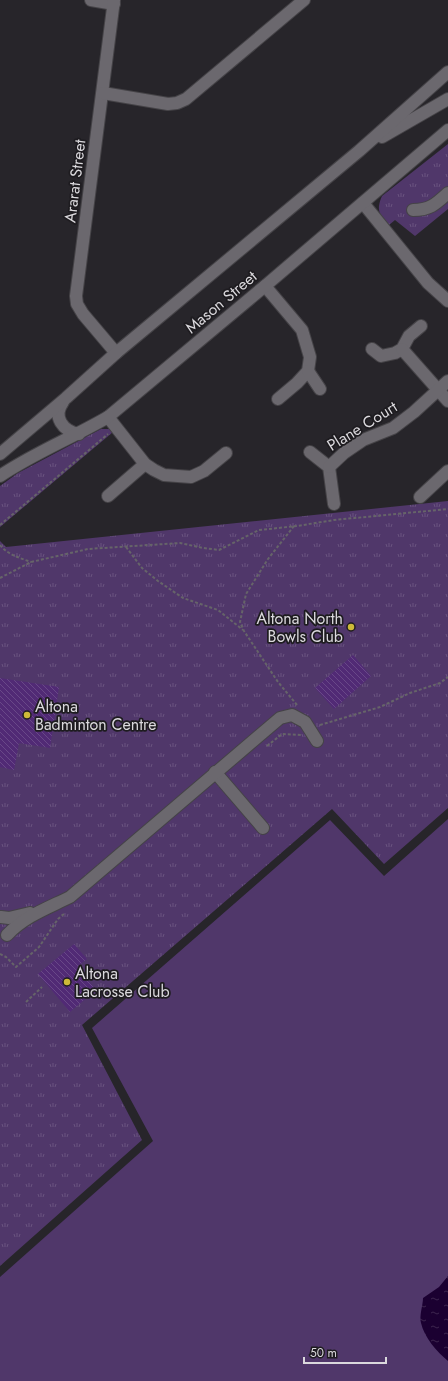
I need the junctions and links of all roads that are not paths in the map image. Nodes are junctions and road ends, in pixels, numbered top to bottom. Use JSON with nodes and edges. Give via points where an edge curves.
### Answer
{"nodes":[{"id":1,"x":91,"y":0,"type":"edge"},
{"id":2,"x":304,"y":0,"type":"edge"},
{"id":3,"x":114,"y":2,"type":"edge"},
{"id":4,"x":448,"y":72,"type":"edge"},
{"id":5,"x":103,"y":93,"type":"junction"},
{"id":6,"x":448,"y":99,"type":"edge"},
{"id":7,"x":448,"y":130,"type":"edge"},
{"id":8,"x":359,"y":151,"type":"junction"},
{"id":9,"x":448,"y":193,"type":"edge"},
{"id":10,"x":363,"y":204,"type":"junction"},
{"id":11,"x":413,"y":210,"type":"dead end"},
{"id":12,"x":266,"y":286,"type":"junction"},
{"id":13,"x":448,"y":301,"type":"edge"},
{"id":14,"x":421,"y":326,"type":"dead end"},
{"id":15,"x":372,"y":349,"type":"dead end"},
{"id":16,"x":402,"y":349,"type":"junction"},
{"id":17,"x":116,"y":353,"type":"junction"},
{"id":18,"x":308,"y":371,"type":"junction"},
{"id":19,"x":448,"y":381,"type":"edge"},
{"id":20,"x":320,"y":389,"type":"dead end"},
{"id":21,"x":438,"y":390,"type":"junction"},
{"id":22,"x":66,"y":398,"type":"junction"},
{"id":23,"x":278,"y":400,"type":"dead end"},
{"id":24,"x":448,"y":401,"type":"edge"},
{"id":25,"x":108,"y":417,"type":"junction"},
{"id":26,"x":79,"y":434,"type":"junction"},
{"id":27,"x":310,"y":452,"type":"dead end"},
{"id":28,"x":226,"y":453,"type":"dead end"},
{"id":29,"x":0,"y":454,"type":"edge"},
{"id":30,"x":145,"y":464,"type":"junction"},
{"id":31,"x":329,"y":467,"type":"junction"},
{"id":32,"x":448,"y":471,"type":"edge"},
{"id":33,"x":0,"y":476,"type":"edge"},
{"id":34,"x":108,"y":496,"type":"dead end"},
{"id":35,"x":420,"y":497,"type":"dead end"},
{"id":36,"x":334,"y":504,"type":"dead end"},
{"id":37,"x":314,"y":736,"type":"road end"},
{"id":38,"x":215,"y":772,"type":"junction"},
{"id":39,"x":263,"y":828,"type":"dead end"},
{"id":40,"x":39,"y":911,"type":"junction"},
{"id":41,"x":0,"y":916,"type":"edge"},
{"id":42,"x":4,"y":938,"type":"edge"}],
"edges":[{"from":1,"to":3,"type":"street"},
{"from":2,"to":5,"type":"street","via":[[193,94],[177,103],[168,104]]},
{"from":3,"to":5,"type":"street","name":"Ararat Street"},
{"from":4,"to":8,"type":"street","name":"Mason Street"},
{"from":5,"to":17,"type":"street","name":"Ararat Street","via":[[76,296],[83,314]]},
{"from":6,"to":8,"type":"street","name":"Mason Street"},
{"from":7,"to":10,"type":"street","name":"Mason Street"},
{"from":8,"to":17,"type":"street","name":"Mason Street"},
{"from":9,"to":11,"type":"street","via":[[424,210]]},
{"from":10,"to":12,"type":"street","name":"Mason Street"},
{"from":10,"to":13,"type":"street","via":[[428,283]]},
{"from":12,"to":18,"type":"street","via":[[302,330],[310,357]]},
{"from":12,"to":25,"type":"street","name":"Mason Street"},
{"from":14,"to":16,"type":"street","via":[[409,336]]},
{"from":15,"to":16,"type":"street","via":[[381,356]]},
{"from":16,"to":21,"type":"street"},
{"from":17,"to":22,"type":"street","name":"Mason Street"},
{"from":18,"to":20,"type":"street"},
{"from":18,"to":23,"type":"street"},
{"from":19,"to":21,"type":"street","name":"Plane Court"},
{"from":21,"to":24,"type":"street"},
{"from":21,"to":31,"type":"street","name":"Plane Court","via":[[393,428],[363,440]]},
{"from":22,"to":26,"type":"street","via":[[60,406],[59,418],[70,432]]},
{"from":22,"to":29,"type":"street","name":"Mason Street"},
{"from":25,"to":26,"type":"street","name":"Mason Street"},
{"from":25,"to":30,"type":"street"},
{"from":26,"to":33,"type":"street","name":"Mason Street","via":[[39,453]]},
{"from":27,"to":31,"type":"street","name":"Plane Court"},
{"from":28,"to":30,"type":"street","via":[[204,471],[191,477],[164,475]]},
{"from":30,"to":34,"type":"street"},
{"from":31,"to":36,"type":"street","name":"Plane Court"},
{"from":32,"to":35,"type":"street"},
{"from":37,"to":38,"type":"street","via":[[305,722],[292,715],[280,718]]},
{"from":38,"to":39,"type":"street"},
{"from":38,"to":40,"type":"street","via":[[70,897]]},
{"from":40,"to":41,"type":"street","via":[[9,918]]},
{"from":40,"to":42,"type":"street"},
{"from":41,"to":42,"type":"street","via":[[9,924]]}]}
